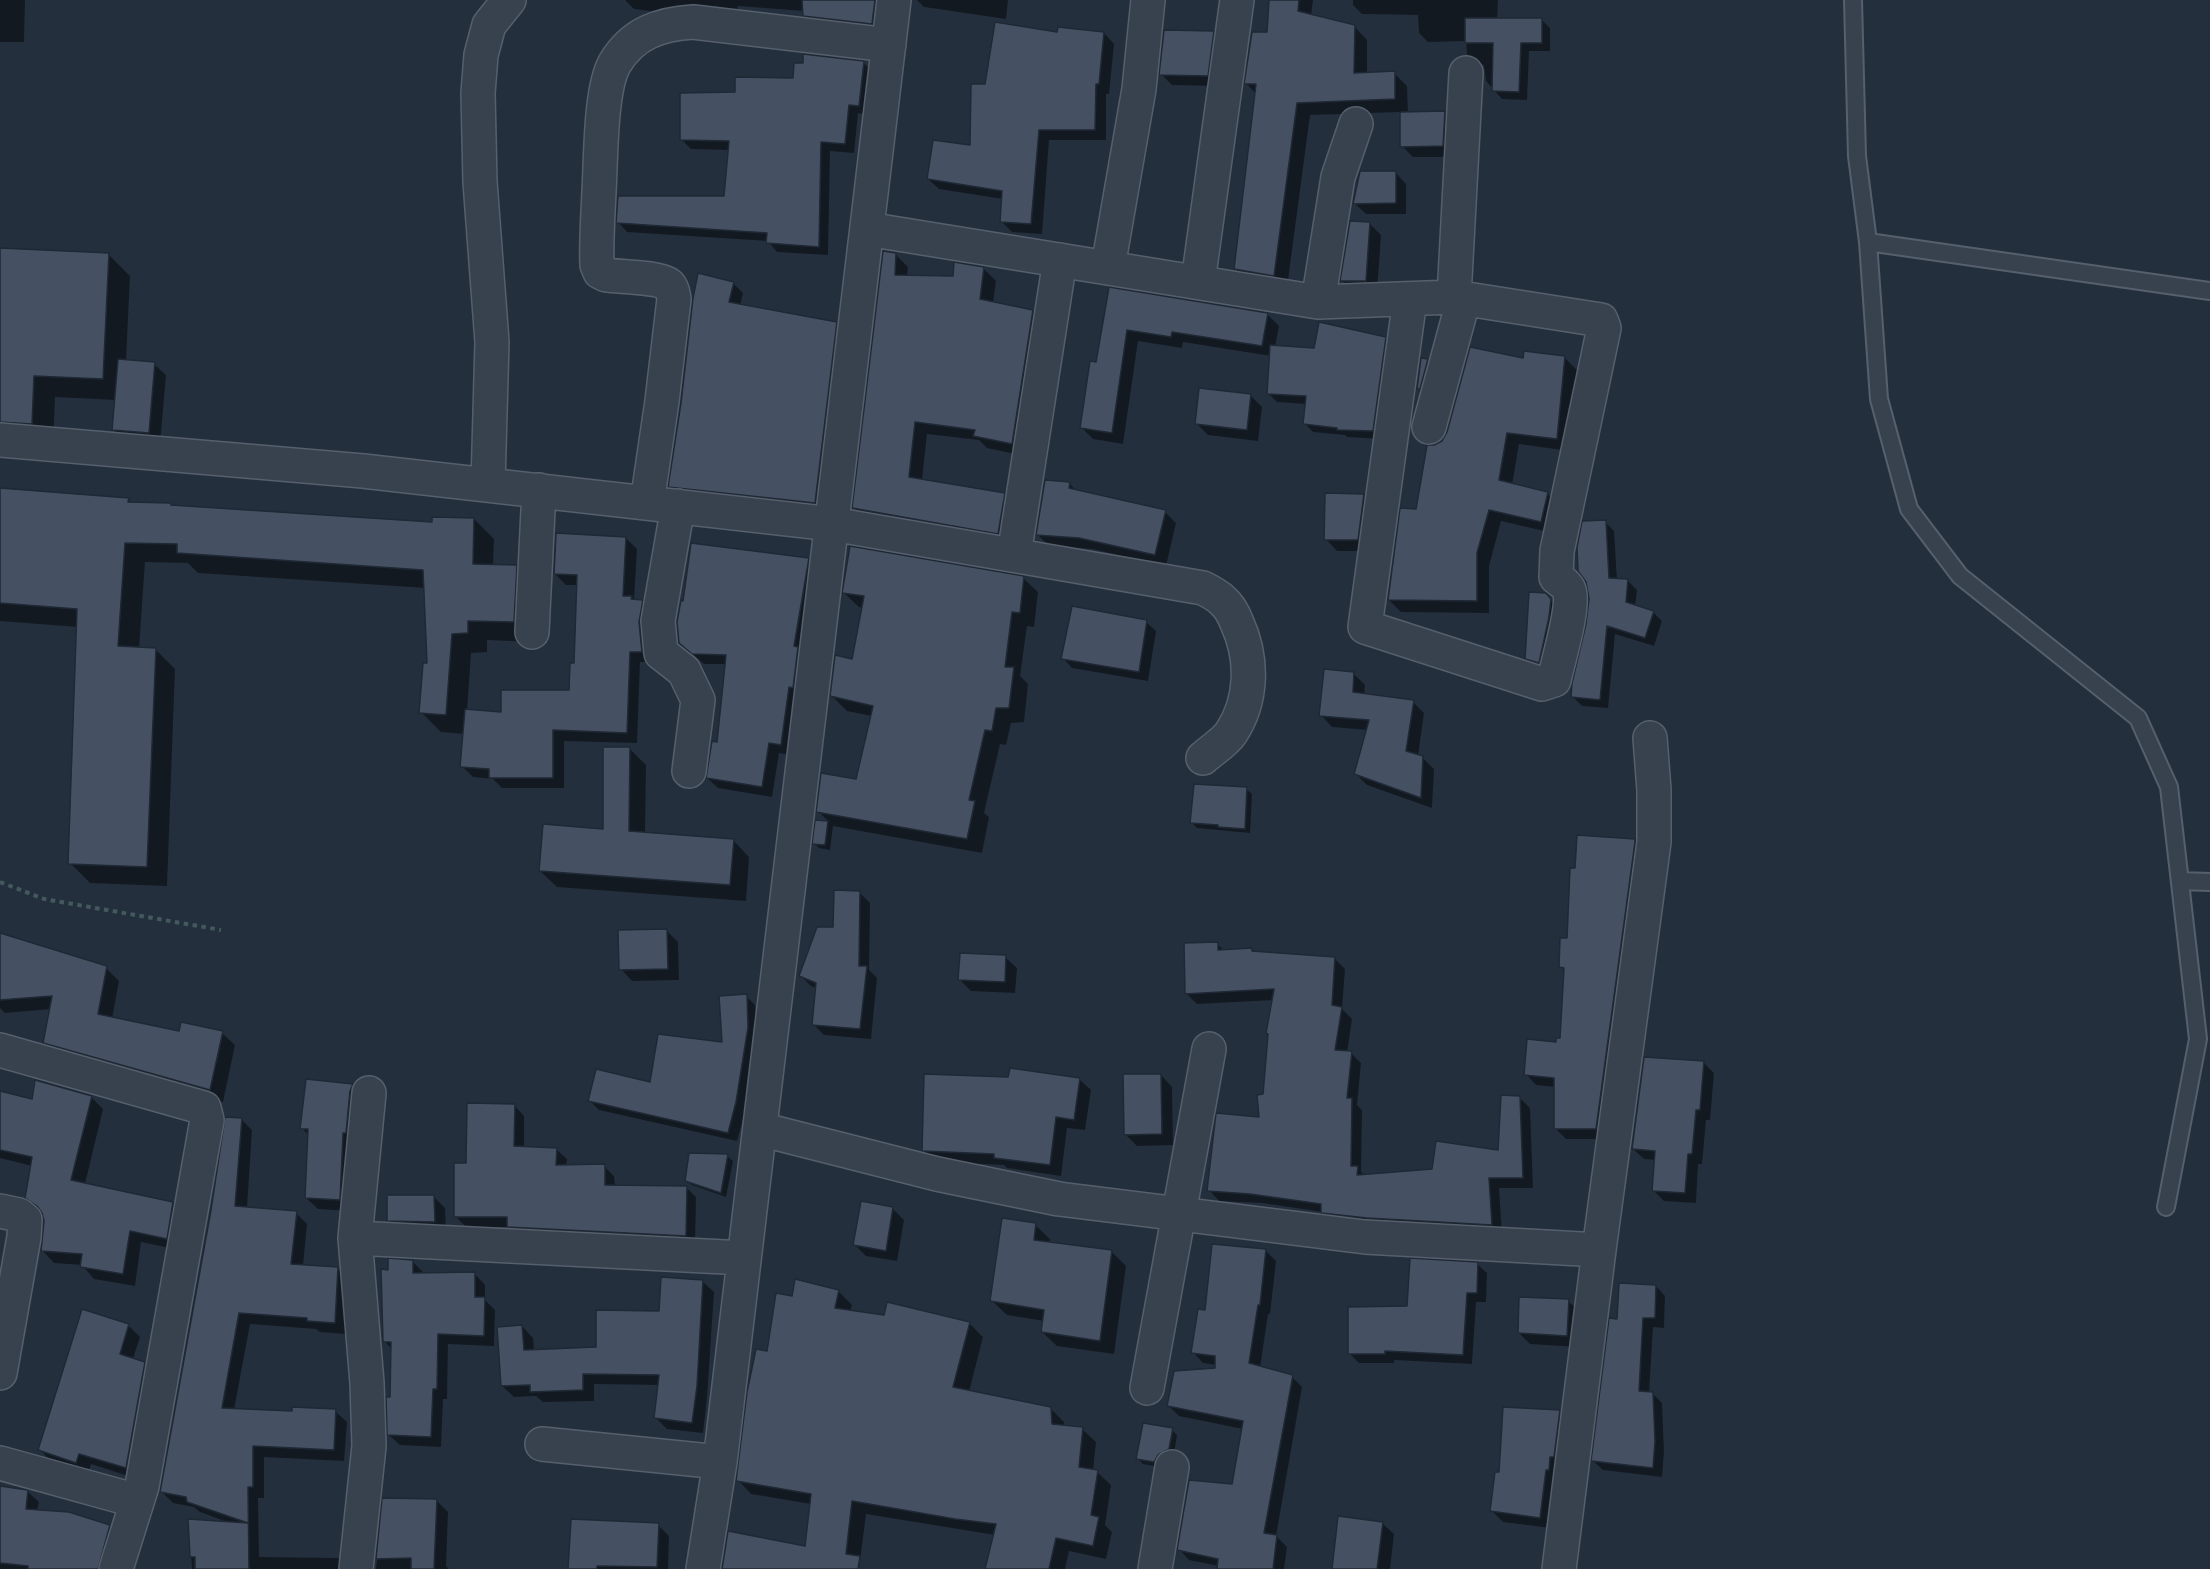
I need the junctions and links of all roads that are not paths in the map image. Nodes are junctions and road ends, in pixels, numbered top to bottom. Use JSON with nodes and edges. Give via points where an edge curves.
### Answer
{"nodes":[{"id":1,"x":508,"y":0,"type":"edge"},
{"id":2,"x":894,"y":0,"type":"edge"},
{"id":3,"x":1148,"y":0,"type":"edge"},
{"id":4,"x":1237,"y":0,"type":"edge"},
{"id":5,"x":1853,"y":0,"type":"edge"},
{"id":6,"x":889,"y":45,"type":"junction"},
{"id":7,"x":1466,"y":73,"type":"dead end"},
{"id":8,"x":1356,"y":124,"type":"dead end"},
{"id":9,"x":867,"y":229,"type":"junction"},
{"id":10,"x":1868,"y":242,"type":"junction"},
{"id":11,"x":1060,"y":260,"type":"junction"},
{"id":12,"x":1108,"y":267,"type":"junction"},
{"id":13,"x":1198,"y":282,"type":"junction"},
{"id":14,"x":2210,"y":291,"type":"edge"},
{"id":15,"x":1459,"y":298,"type":"junction"},
{"id":16,"x":1410,"y":299,"type":"junction"},
{"id":17,"x":1318,"y":302,"type":"junction"},
{"id":18,"x":1429,"y":427,"type":"dead end"},
{"id":19,"x":0,"y":440,"type":"edge"},
{"id":20,"x":488,"y":484,"type":"junction"},
{"id":21,"x":538,"y":490,"type":"junction"},
{"id":22,"x":647,"y":503,"type":"junction"},
{"id":23,"x":678,"y":506,"type":"junction"},
{"id":24,"x":832,"y":524,"type":"junction"},
{"id":25,"x":1014,"y":555,"type":"junction"},
{"id":26,"x":532,"y":633,"type":"dead end"},
{"id":27,"x":1650,"y":738,"type":"dead end"},
{"id":28,"x":1203,"y":758,"type":"dead end"},
{"id":29,"x":689,"y":771,"type":"dead end"},
{"id":30,"x":2181,"y":881,"type":"junction"},
{"id":31,"x":2210,"y":882,"type":"edge"},
{"id":32,"x":1209,"y":1049,"type":"dead end"},
{"id":33,"x":0,"y":1050,"type":"edge"},
{"id":34,"x":369,"y":1093,"type":"dead end"},
{"id":35,"x":760,"y":1129,"type":"junction"},
{"id":36,"x":2166,"y":1207,"type":"dead end"},
{"id":37,"x":0,"y":1211,"type":"edge"},
{"id":38,"x":1180,"y":1215,"type":"junction"},
{"id":39,"x":355,"y":1238,"type":"junction"},
{"id":40,"x":1599,"y":1250,"type":"junction"},
{"id":41,"x":744,"y":1258,"type":"junction"},
{"id":42,"x":0,"y":1373,"type":"edge"},
{"id":43,"x":1148,"y":1388,"type":"dead end"},
{"id":44,"x":542,"y":1444,"type":"dead end"},
{"id":45,"x":720,"y":1462,"type":"junction"},
{"id":46,"x":0,"y":1463,"type":"edge"},
{"id":47,"x":1172,"y":1467,"type":"dead end"},
{"id":48,"x":139,"y":1494,"type":"junction"},
{"id":49,"x":116,"y":1569,"type":"edge"},
{"id":50,"x":356,"y":1569,"type":"edge"},
{"id":51,"x":702,"y":1569,"type":"edge"},
{"id":52,"x":1155,"y":1569,"type":"edge"},
{"id":53,"x":1559,"y":1569,"type":"edge"}],
"edges":[{"from":1,"to":20,"type":"street","via":[[489,25],[481,55],[478,93],[492,342]]},
{"from":2,"to":6,"type":"street"},
{"from":3,"to":12,"type":"street","via":[[1139,89]]},
{"from":4,"to":13,"type":"street"},
{"from":5,"to":10,"type":"lane","via":[[1857,156]]},
{"from":6,"to":9,"type":"street"},
{"from":6,"to":22,"type":"street","via":[[693,22],[670,24],[643,34],[615,63],[608,79],[602,140],[597,265],[606,275],[668,284],[674,299]]},
{"from":7,"to":15,"type":"street"},
{"from":8,"to":17,"type":"street","via":[[1338,177]]},
{"from":9,"to":11,"type":"street"},
{"from":9,"to":24,"type":"street"},
{"from":10,"to":14,"type":"lane"},
{"from":10,"to":30,"type":"lane","via":[[1879,399],[1909,508],[1960,576],[2138,718],[2169,787]]},
{"from":11,"to":12,"type":"street"},
{"from":11,"to":25,"type":"street"},
{"from":12,"to":13,"type":"street"},
{"from":13,"to":17,"type":"street"},
{"from":15,"to":16,"type":"street"},
{"from":15,"to":16,"type":"street","via":[[1591,317],[1603,324],[1557,551],[1556,577],[1567,585],[1570,608],[1554,680],[1542,684],[1365,627]]},
{"from":15,"to":18,"type":"street"},
{"from":16,"to":17,"type":"street"},
{"from":19,"to":20,"type":"street"},
{"from":20,"to":21,"type":"street"},
{"from":21,"to":22,"type":"street"},
{"from":21,"to":26,"type":"street"},
{"from":22,"to":23,"type":"street"},
{"from":23,"to":24,"type":"street"},
{"from":23,"to":29,"type":"street","via":[[658,621],[661,653],[684,671],[698,700]]},
{"from":24,"to":25,"type":"street"},
{"from":24,"to":35,"type":"street"},
{"from":25,"to":28,"type":"street","via":[[1203,588],[1223,600],[1247,647],[1246,694],[1230,735]]},
{"from":27,"to":40,"type":"street","via":[[1654,842]]},
{"from":30,"to":31,"type":"lane"},
{"from":30,"to":36,"type":"lane","via":[[2198,1039]]},
{"from":32,"to":38,"type":"street"},
{"from":33,"to":48,"type":"street","via":[[204,1108],[207,1120]]},
{"from":34,"to":39,"type":"street"},
{"from":35,"to":38,"type":"street","via":[[1059,1199]]},
{"from":35,"to":41,"type":"street"},
{"from":37,"to":42,"type":"street","via":[[25,1220]]},
{"from":38,"to":40,"type":"street","via":[[1365,1237]]},
{"from":38,"to":43,"type":"street"},
{"from":39,"to":41,"type":"street"},
{"from":39,"to":50,"type":"street","via":[[369,1446]]},
{"from":40,"to":53,"type":"street"},
{"from":41,"to":45,"type":"street"},
{"from":44,"to":45,"type":"street"},
{"from":45,"to":51,"type":"street"},
{"from":46,"to":48,"type":"street","via":[[130,1499]]},
{"from":47,"to":52,"type":"street"},
{"from":48,"to":49,"type":"street"}]}
